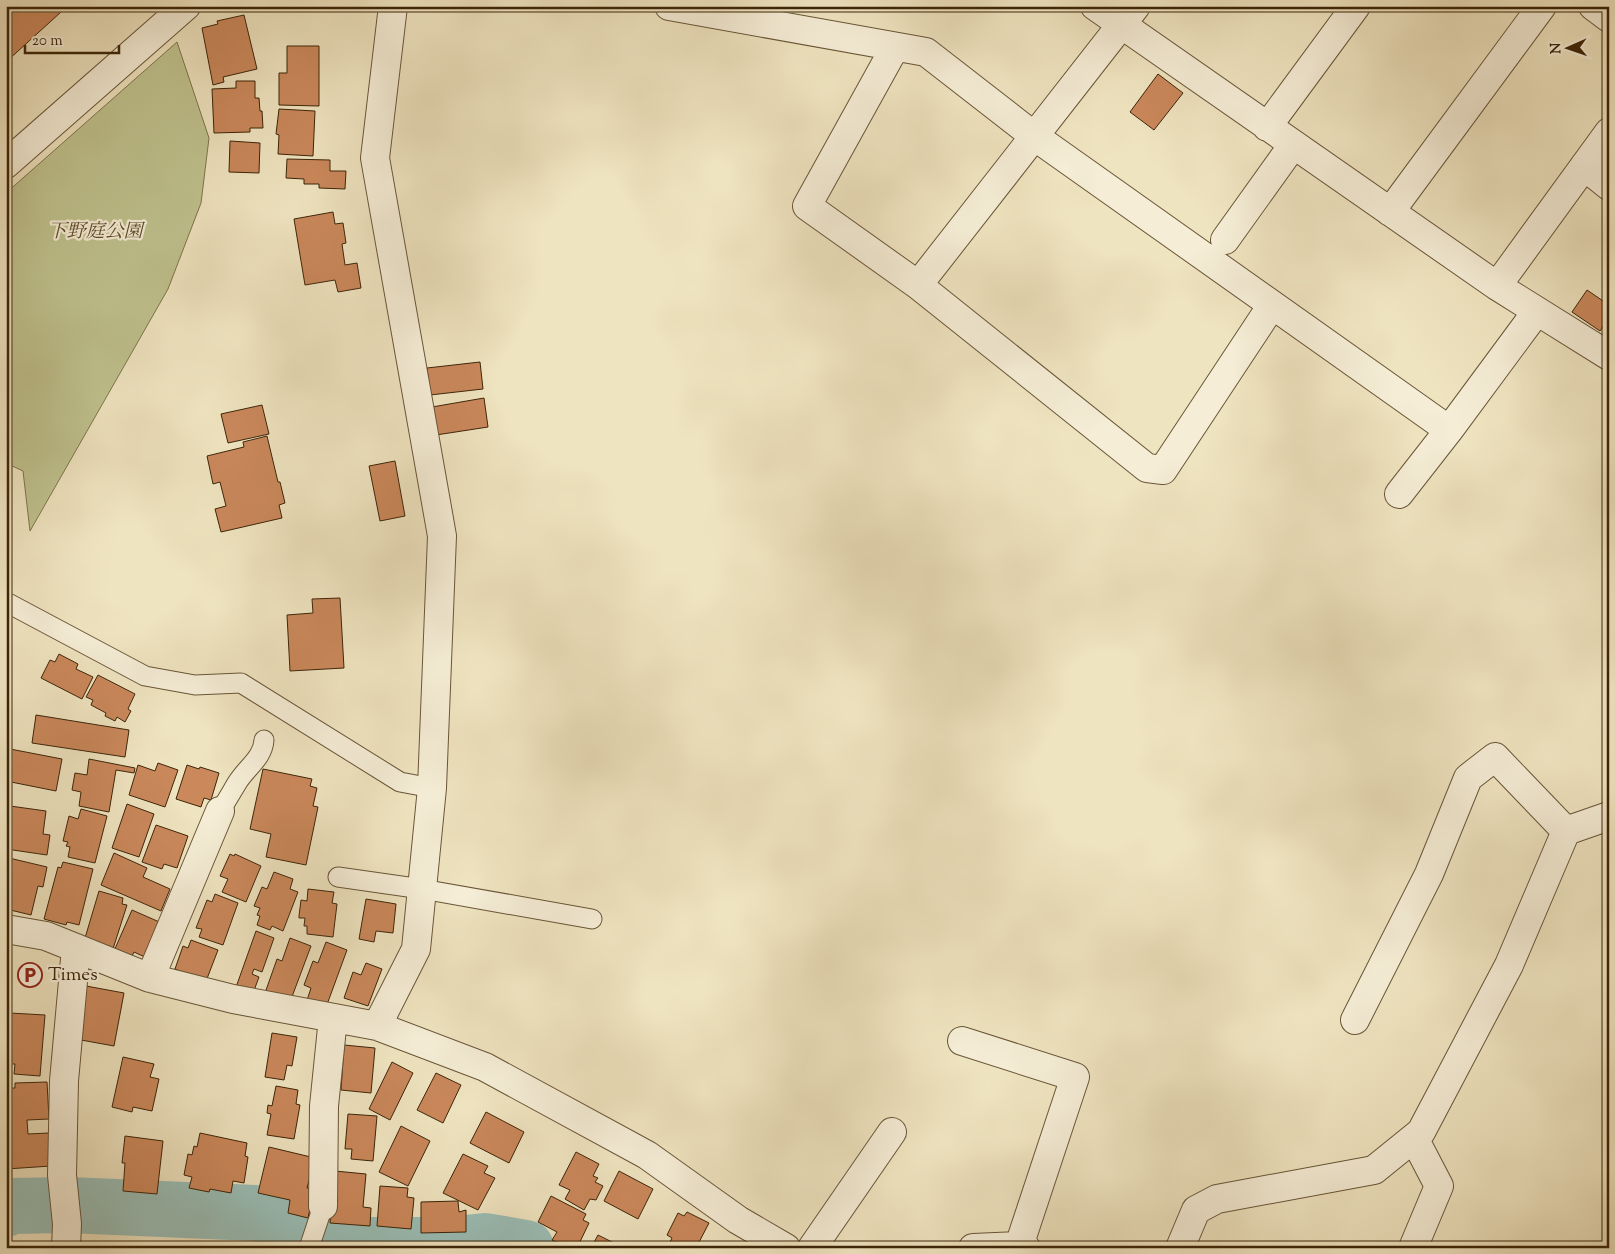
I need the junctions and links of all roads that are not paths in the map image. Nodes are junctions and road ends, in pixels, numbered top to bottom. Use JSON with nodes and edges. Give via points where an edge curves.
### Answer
{"nodes":[{"id":1,"x":186,"y":6,"type":"edge"},
{"id":2,"x":392,"y":6,"type":"edge"},
{"id":3,"x":669,"y":6,"type":"edge"},
{"id":4,"x":1095,"y":6,"type":"edge"},
{"id":5,"x":1356,"y":6,"type":"edge"},
{"id":6,"x":1542,"y":6,"type":"edge"},
{"id":7,"x":1593,"y":6,"type":"edge"},
{"id":8,"x":1128,"y":16,"type":"edge"},
{"id":9,"x":1609,"y":18,"type":"edge"},
{"id":10,"x":895,"y":47,"type":"junction"},
{"id":11,"x":1267,"y":127,"type":"junction"},
{"id":12,"x":1609,"y":132,"type":"edge"},
{"id":13,"x":1034,"y":136,"type":"junction"},
{"id":14,"x":1293,"y":145,"type":"junction"},
{"id":15,"x":6,"y":164,"type":"edge"},
{"id":16,"x":1584,"y":166,"type":"junction"},
{"id":17,"x":1609,"y":186,"type":"edge"},
{"id":18,"x":1390,"y":212,"type":"junction"},
{"id":19,"x":1217,"y":252,"type":"junction"},
{"id":20,"x":918,"y":285,"type":"junction"},
{"id":21,"x":1497,"y":286,"type":"junction"},
{"id":22,"x":1272,"y":305,"type":"junction"},
{"id":23,"x":1538,"y":311,"type":"junction"},
{"id":24,"x":1609,"y":356,"type":"edge"},
{"id":25,"x":1448,"y":430,"type":"junction"},
{"id":26,"x":1399,"y":494,"type":"dead end"},
{"id":27,"x":6,"y":602,"type":"edge"},
{"id":28,"x":264,"y":740,"type":"dead end"},
{"id":29,"x":432,"y":788,"type":"junction"},
{"id":30,"x":220,"y":811,"type":"joint"},
{"id":31,"x":1609,"y":816,"type":"edge"},
{"id":32,"x":1566,"y":831,"type":"junction"},
{"id":33,"x":338,"y":876,"type":"dead end"},
{"id":34,"x":422,"y":889,"type":"junction"},
{"id":35,"x":592,"y":919,"type":"dead end"},
{"id":36,"x":6,"y":929,"type":"edge"},
{"id":37,"x":76,"y":948,"type":"junction"},
{"id":38,"x":150,"y":978,"type":"junction"},
{"id":39,"x":334,"y":1018,"type":"junction"},
{"id":40,"x":1355,"y":1020,"type":"dead end"},
{"id":41,"x":377,"y":1026,"type":"junction"},
{"id":42,"x":962,"y":1041,"type":"dead end"},
{"id":43,"x":892,"y":1132,"type":"dead end"},
{"id":44,"x":1414,"y":1138,"type":"junction"},
{"id":45,"x":323,"y":1206,"type":"joint"},
{"id":46,"x":66,"y":1236,"type":"edge"},
{"id":47,"x":310,"y":1246,"type":"edge"},
{"id":48,"x":1022,"y":1247,"type":"edge"},
{"id":49,"x":786,"y":1248,"type":"edge"},
{"id":50,"x":812,"y":1248,"type":"edge"},
{"id":51,"x":973,"y":1248,"type":"edge"},
{"id":52,"x":1180,"y":1248,"type":"edge"},
{"id":53,"x":1413,"y":1248,"type":"edge"}],
"edges":[{"from":1,"to":15,"type":"street"},
{"from":2,"to":29,"type":"street","via":[[375,158],[442,536]]},
{"from":3,"to":10,"type":"street"},
{"from":4,"to":8,"type":"street"},
{"from":5,"to":11,"type":"street"},
{"from":6,"to":18,"type":"street"},
{"from":7,"to":9,"type":"street"},
{"from":8,"to":11,"type":"street"},
{"from":8,"to":13,"type":"street"},
{"from":10,"to":13,"type":"street","via":[[926,52]]},
{"from":10,"to":20,"type":"street","via":[[807,206]]},
{"from":11,"to":14,"type":"street"},
{"from":12,"to":16,"type":"street"},
{"from":13,"to":19,"type":"street"},
{"from":13,"to":20,"type":"street"},
{"from":14,"to":18,"type":"street"},
{"from":14,"to":19,"type":"street"},
{"from":16,"to":17,"type":"street"},
{"from":16,"to":21,"type":"street"},
{"from":18,"to":21,"type":"street"},
{"from":19,"to":22,"type":"street"},
{"from":20,"to":22,"type":"street","via":[[1147,468],[1163,470]]},
{"from":21,"to":23,"type":"street"},
{"from":22,"to":25,"type":"street"},
{"from":23,"to":24,"type":"street"},
{"from":23,"to":25,"type":"street"},
{"from":25,"to":26,"type":"street"},
{"from":27,"to":29,"type":"lane","via":[[145,676],[195,685],[241,683],[269,706],[400,782]]},
{"from":28,"to":30,"type":"lane","via":[[264,750],[237,782]]},
{"from":29,"to":34,"type":"street"},
{"from":30,"to":38,"type":"street"},
{"from":31,"to":32,"type":"street"},
{"from":32,"to":40,"type":"street","via":[[1495,757],[1468,778],[1429,874]]},
{"from":32,"to":44,"type":"street","via":[[1509,965],[1421,1132]]},
{"from":33,"to":34,"type":"lane"},
{"from":34,"to":35,"type":"lane"},
{"from":34,"to":41,"type":"street","via":[[416,949]]},
{"from":36,"to":37,"type":"street","via":[[46,936]]},
{"from":37,"to":38,"type":"street"},
{"from":37,"to":46,"type":"street","via":[[64,1080],[62,1175]]},
{"from":38,"to":39,"type":"street","via":[[233,999]]},
{"from":39,"to":41,"type":"street"},
{"from":39,"to":45,"type":"street","via":[[324,1106]]},
{"from":41,"to":49,"type":"street","via":[[485,1067],[648,1155],[738,1220]]},
{"from":42,"to":48,"type":"street","via":[[1075,1077]]},
{"from":43,"to":50,"type":"street"},
{"from":44,"to":52,"type":"street","via":[[1374,1170],[1217,1199],[1196,1210]]},
{"from":44,"to":53,"type":"street","via":[[1439,1186]]},
{"from":45,"to":47,"type":"lane"},
{"from":48,"to":51,"type":"street"}]}
